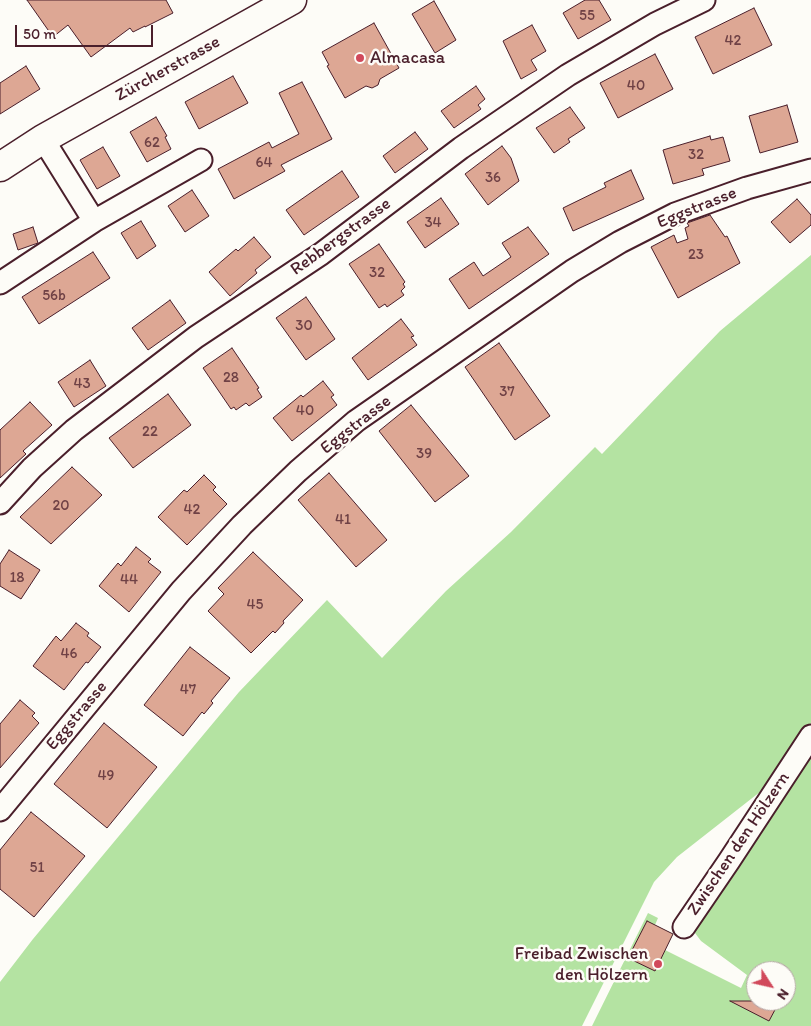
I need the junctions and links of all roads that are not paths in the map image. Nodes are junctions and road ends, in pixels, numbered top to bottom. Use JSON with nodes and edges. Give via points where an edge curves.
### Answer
{"nodes":[{"id":1,"x":292,"y":0,"type":"edge"},
{"id":2,"x":704,"y":0,"type":"edge"},
{"id":3,"x":44,"y":139,"type":"junction"},
{"id":4,"x":202,"y":160,"type":"dead end"},
{"id":5,"x":0,"y":167,"type":"edge"},
{"id":6,"x":811,"y":170,"type":"edge"},
{"id":7,"x":94,"y":221,"type":"junction"},
{"id":8,"x":0,"y":283,"type":"edge"},
{"id":9,"x":0,"y":503,"type":"edge"},
{"id":10,"x":811,"y":736,"type":"edge"},
{"id":11,"x":0,"y":810,"type":"edge"},
{"id":12,"x":684,"y":927,"type":"dead end"}],
"edges":[{"from":1,"to":3,"type":"main road","name":"Zürcherstrasse"},
{"from":2,"to":9,"type":"street","name":"Rebbergstrasse","via":[[655,24],[568,76],[461,148],[321,254],[196,337],[74,430]]},
{"from":3,"to":5,"type":"main road","name":"Zürcherstrasse"},
{"from":3,"to":7,"type":"street"},
{"from":4,"to":7,"type":"street"},
{"from":6,"to":11,"type":"street","name":"Eggstrasse","via":[[747,188],[675,214],[620,242],[572,271],[356,421],[242,525],[181,591]]},
{"from":7,"to":8,"type":"street"},
{"from":10,"to":12,"type":"street","name":"Zwischen den Hölzern"}]}
